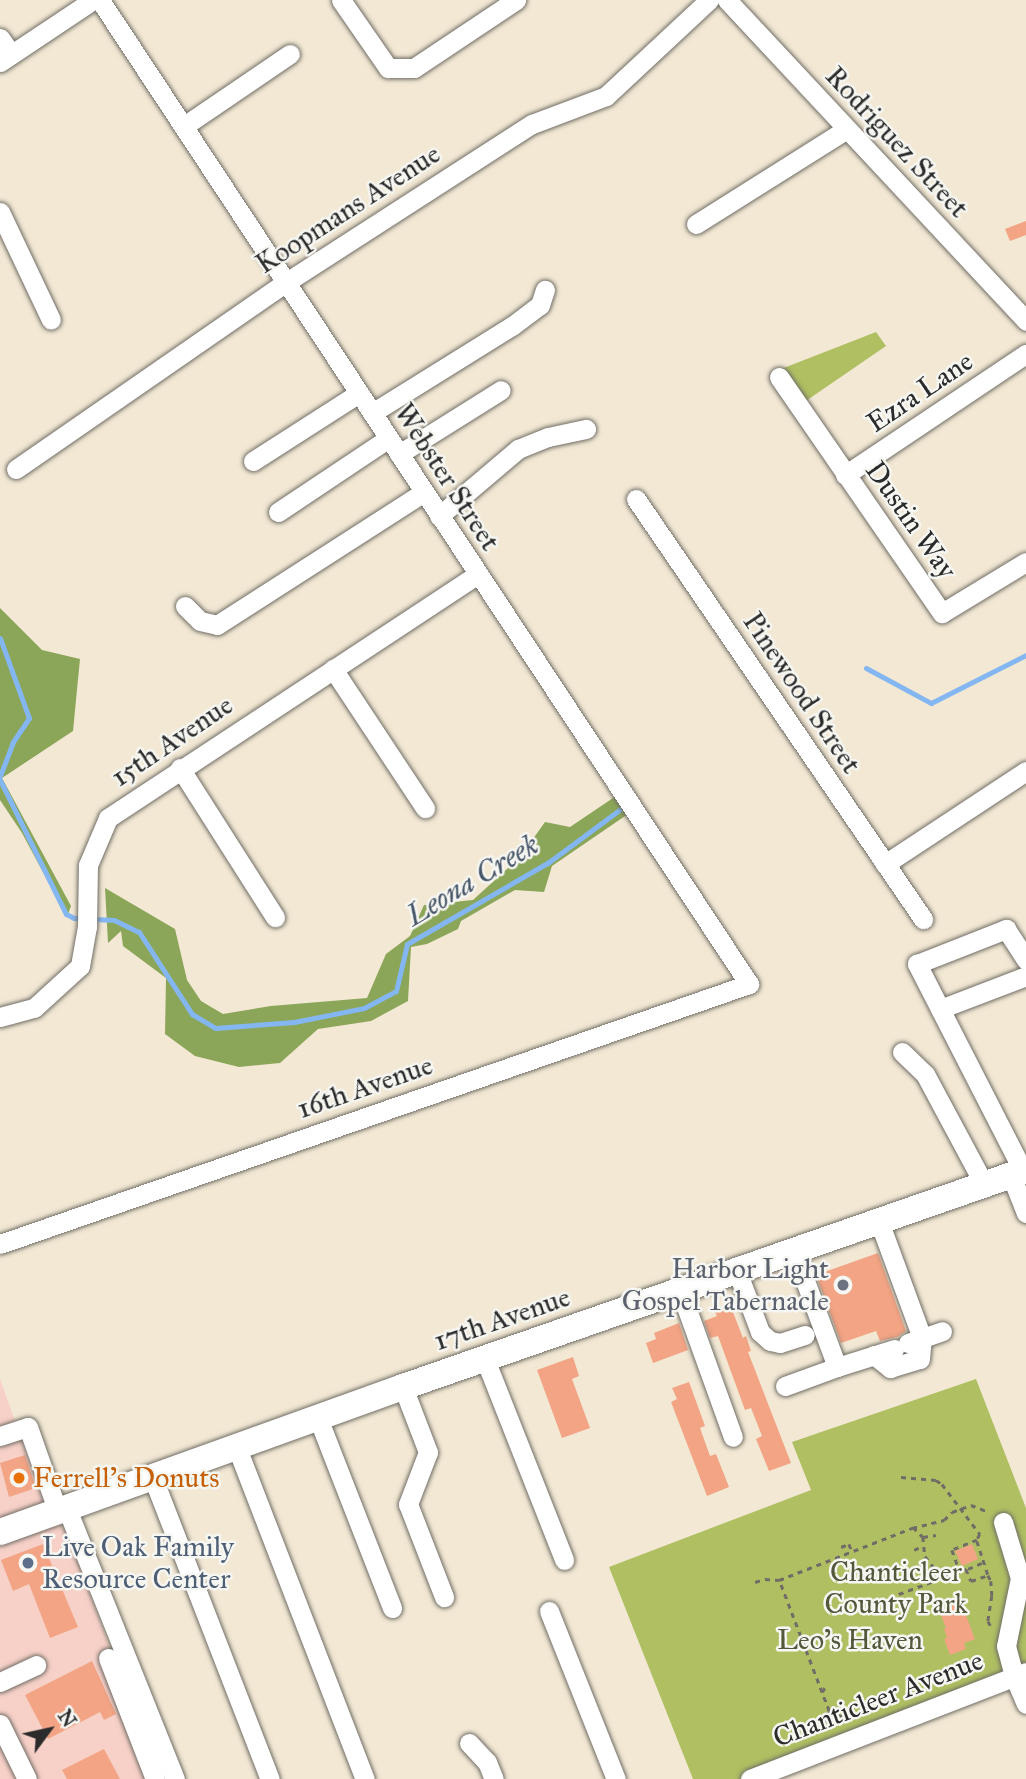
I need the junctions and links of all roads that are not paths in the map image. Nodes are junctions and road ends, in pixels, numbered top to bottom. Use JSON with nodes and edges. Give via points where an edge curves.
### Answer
{"nodes":[{"id":1,"x":93,"y":0,"type":"edge"},
{"id":2,"x":100,"y":0,"type":"edge"},
{"id":3,"x":341,"y":0,"type":"edge"},
{"id":4,"x":516,"y":0,"type":"edge"},
{"id":5,"x":709,"y":0,"type":"edge"},
{"id":6,"x":727,"y":0,"type":"edge"},
{"id":7,"x":4,"y":51,"type":"edge"},
{"id":8,"x":290,"y":54,"type":"dead end"},
{"id":9,"x":184,"y":126,"type":"junction"},
{"id":10,"x":846,"y":129,"type":"junction"},
{"id":11,"x":0,"y":212,"type":"edge"},
{"id":12,"x":696,"y":223,"type":"dead end"},
{"id":13,"x":288,"y":281,"type":"junction"},
{"id":14,"x":545,"y":290,"type":"dead end"},
{"id":15,"x":1017,"y":300,"type":"edge"},
{"id":16,"x":51,"y":320,"type":"dead end"},
{"id":17,"x":1026,"y":321,"type":"edge"},
{"id":18,"x":1026,"y":354,"type":"edge"},
{"id":19,"x":779,"y":377,"type":"dead end"},
{"id":20,"x":501,"y":390,"type":"dead end"},
{"id":21,"x":359,"y":393,"type":"junction"},
{"id":22,"x":372,"y":413,"type":"junction"},
{"id":23,"x":586,"y":429,"type":"dead end"},
{"id":24,"x":394,"y":446,"type":"junction"},
{"id":25,"x":253,"y":461,"type":"dead end"},
{"id":26,"x":16,"y":469,"type":"dead end"},
{"id":27,"x":845,"y":475,"type":"junction"},
{"id":28,"x":424,"y":492,"type":"junction"},
{"id":29,"x":636,"y":499,"type":"dead end"},
{"id":30,"x":278,"y":512,"type":"dead end"},
{"id":31,"x":439,"y":516,"type":"junction"},
{"id":32,"x":1026,"y":562,"type":"edge"},
{"id":33,"x":478,"y":575,"type":"junction"},
{"id":34,"x":185,"y":606,"type":"dead end"},
{"id":35,"x":333,"y":669,"type":"junction"},
{"id":36,"x":180,"y":768,"type":"junction"},
{"id":37,"x":1026,"y":771,"type":"edge"},
{"id":38,"x":425,"y":808,"type":"dead end"},
{"id":39,"x":885,"y":864,"type":"junction"},
{"id":40,"x":275,"y":917,"type":"dead end"},
{"id":41,"x":923,"y":919,"type":"dead end"},
{"id":42,"x":1026,"y":960,"type":"edge"},
{"id":43,"x":1026,"y":976,"type":"edge"},
{"id":44,"x":749,"y":984,"type":"joint"},
{"id":45,"x":940,"y":1009,"type":"junction"},
{"id":46,"x":0,"y":1017,"type":"edge"},
{"id":47,"x":902,"y":1052,"type":"dead end"},
{"id":48,"x":1020,"y":1172,"type":"edge"},
{"id":49,"x":984,"y":1184,"type":"junction"},
{"id":50,"x":1026,"y":1213,"type":"edge"},
{"id":51,"x":879,"y":1221,"type":"junction"},
{"id":52,"x":0,"y":1244,"type":"edge"},
{"id":53,"x":794,"y":1251,"type":"junction"},
{"id":54,"x":737,"y":1271,"type":"junction"},
{"id":55,"x":680,"y":1290,"type":"junction"},
{"id":56,"x":942,"y":1331,"type":"dead end"},
{"id":57,"x":805,"y":1335,"type":"dead end"},
{"id":58,"x":908,"y":1344,"type":"junction"},
{"id":59,"x":874,"y":1355,"type":"junction"},
{"id":60,"x":485,"y":1359,"type":"junction"},
{"id":61,"x":837,"y":1367,"type":"junction"},
{"id":62,"x":402,"y":1387,"type":"junction"},
{"id":63,"x":785,"y":1387,"type":"dead end"},
{"id":64,"x":318,"y":1418,"type":"junction"},
{"id":65,"x":0,"y":1436,"type":"edge"},
{"id":66,"x":733,"y":1437,"type":"dead end"},
{"id":67,"x":237,"y":1448,"type":"junction"},
{"id":68,"x":153,"y":1478,"type":"junction"},
{"id":69,"x":63,"y":1510,"type":"junction"},
{"id":70,"x":1003,"y":1522,"type":"road end"},
{"id":71,"x":0,"y":1532,"type":"edge"},
{"id":72,"x":564,"y":1560,"type":"dead end"},
{"id":73,"x":444,"y":1597,"type":"dead end"},
{"id":74,"x":392,"y":1608,"type":"dead end"},
{"id":75,"x":550,"y":1611,"type":"dead end"},
{"id":76,"x":108,"y":1658,"type":"dead end"},
{"id":77,"x":36,"y":1665,"type":"dead end"},
{"id":78,"x":1020,"y":1674,"type":"edge"},
{"id":79,"x":0,"y":1682,"type":"edge"},
{"id":80,"x":1026,"y":1704,"type":"edge"},
{"id":81,"x":0,"y":1724,"type":"edge"},
{"id":82,"x":469,"y":1743,"type":"dead end"},
{"id":83,"x":27,"y":1779,"type":"edge"},
{"id":84,"x":155,"y":1779,"type":"edge"},
{"id":85,"x":174,"y":1779,"type":"edge"},
{"id":86,"x":270,"y":1779,"type":"edge"},
{"id":87,"x":365,"y":1779,"type":"edge"},
{"id":88,"x":494,"y":1779,"type":"edge"},
{"id":89,"x":616,"y":1779,"type":"edge"},
{"id":90,"x":750,"y":1779,"type":"edge"}],
"edges":[{"from":1,"to":7,"type":"street"},
{"from":2,"to":9,"type":"street","name":"Webster Street"},
{"from":3,"to":4,"type":"street","via":[[388,68],[414,68]]},
{"from":5,"to":13,"type":"street","name":"Koopmans Avenue","via":[[607,96],[531,124]]},
{"from":6,"to":10,"type":"street","name":"Rodriguez Street"},
{"from":8,"to":9,"type":"street"},
{"from":9,"to":13,"type":"street","name":"Webster Street"},
{"from":10,"to":12,"type":"street"},
{"from":10,"to":15,"type":"street","name":"Rodriguez Street"},
{"from":11,"to":16,"type":"street"},
{"from":13,"to":21,"type":"street","name":"Webster Street"},
{"from":13,"to":26,"type":"street","name":"Koopmans Avenue"},
{"from":14,"to":22,"type":"street","via":[[540,305],[512,326]]},
{"from":15,"to":17,"type":"street","name":"Rodriguez Street"},
{"from":18,"to":27,"type":"street","name":"Ezra Lane"},
{"from":19,"to":27,"type":"street","name":"Dustin Way"},
{"from":20,"to":24,"type":"street"},
{"from":21,"to":22,"type":"street","name":"Webster Street"},
{"from":21,"to":25,"type":"street"},
{"from":22,"to":24,"type":"street","name":"Webster Street"},
{"from":23,"to":31,"type":"street","via":[[518,449]]},
{"from":24,"to":28,"type":"street","name":"Webster Street"},
{"from":24,"to":30,"type":"street"},
{"from":27,"to":32,"type":"street","name":"Dustin Way","via":[[942,613]]},
{"from":28,"to":31,"type":"street","name":"Webster Street"},
{"from":28,"to":34,"type":"street","via":[[217,625],[200,621]]},
{"from":29,"to":39,"type":"street","name":"Pinewood Street"},
{"from":31,"to":33,"type":"street","name":"Webster Street"},
{"from":33,"to":35,"type":"street","name":"15th Avenue"},
{"from":33,"to":44,"type":"street","name":"Webster Street"},
{"from":35,"to":36,"type":"street","name":"15th Avenue"},
{"from":35,"to":38,"type":"street"},
{"from":36,"to":40,"type":"street"},
{"from":36,"to":46,"type":"street","name":"15th Avenue","via":[[108,818],[88,864],[89,905],[80,966],[34,1007]]},
{"from":37,"to":39,"type":"street"},
{"from":39,"to":41,"type":"street","name":"Pinewood Street"},
{"from":42,"to":45,"type":"street","via":[[1006,929],[917,964]]},
{"from":43,"to":45,"type":"street"},
{"from":44,"to":52,"type":"street","name":"16th Avenue"},
{"from":45,"to":48,"type":"street"},
{"from":47,"to":49,"type":"street","via":[[925,1074]]},
{"from":48,"to":49,"type":"main road","name":"17th Avenue"},
{"from":48,"to":50,"type":"street"},
{"from":49,"to":51,"type":"main road","name":"17th Avenue"},
{"from":51,"to":53,"type":"main road","name":"17th Avenue"},
{"from":51,"to":58,"type":"street"},
{"from":53,"to":54,"type":"main road","name":"17th Avenue"},
{"from":53,"to":61,"type":"street"},
{"from":54,"to":55,"type":"main road","name":"17th Avenue"},
{"from":54,"to":57,"type":"street","via":[[760,1332],[780,1343]]},
{"from":55,"to":60,"type":"main road","name":"17th Avenue"},
{"from":55,"to":66,"type":"street"},
{"from":56,"to":58,"type":"street"},
{"from":58,"to":59,"type":"street"},
{"from":58,"to":59,"type":"street","via":[[920,1359],[890,1368]]},
{"from":59,"to":61,"type":"street"},
{"from":60,"to":62,"type":"main road","name":"17th Avenue"},
{"from":60,"to":72,"type":"street"},
{"from":61,"to":63,"type":"street"},
{"from":62,"to":64,"type":"main road","name":"17th Avenue"},
{"from":62,"to":73,"type":"street","via":[[428,1452],[408,1504]]},
{"from":64,"to":67,"type":"main road","name":"17th Avenue"},
{"from":64,"to":74,"type":"street"},
{"from":65,"to":69,"type":"street","via":[[28,1427]]},
{"from":67,"to":68,"type":"main road","name":"17th Avenue"},
{"from":67,"to":87,"type":"street"},
{"from":68,"to":69,"type":"main road","name":"17th Avenue"},
{"from":68,"to":86,"type":"street"},
{"from":69,"to":71,"type":"main road","name":"17th Avenue"},
{"from":69,"to":85,"type":"street"},
{"from":70,"to":78,"type":"street","via":[[1020,1578],[1006,1646]]},
{"from":75,"to":89,"type":"street"},
{"from":76,"to":84,"type":"street"},
{"from":77,"to":79,"type":"street"},
{"from":78,"to":80,"type":"street"},
{"from":78,"to":90,"type":"street","name":"Chanticleer Avenue"},
{"from":81,"to":83,"type":"street"},
{"from":82,"to":88,"type":"street","via":[[487,1762]]}]}
